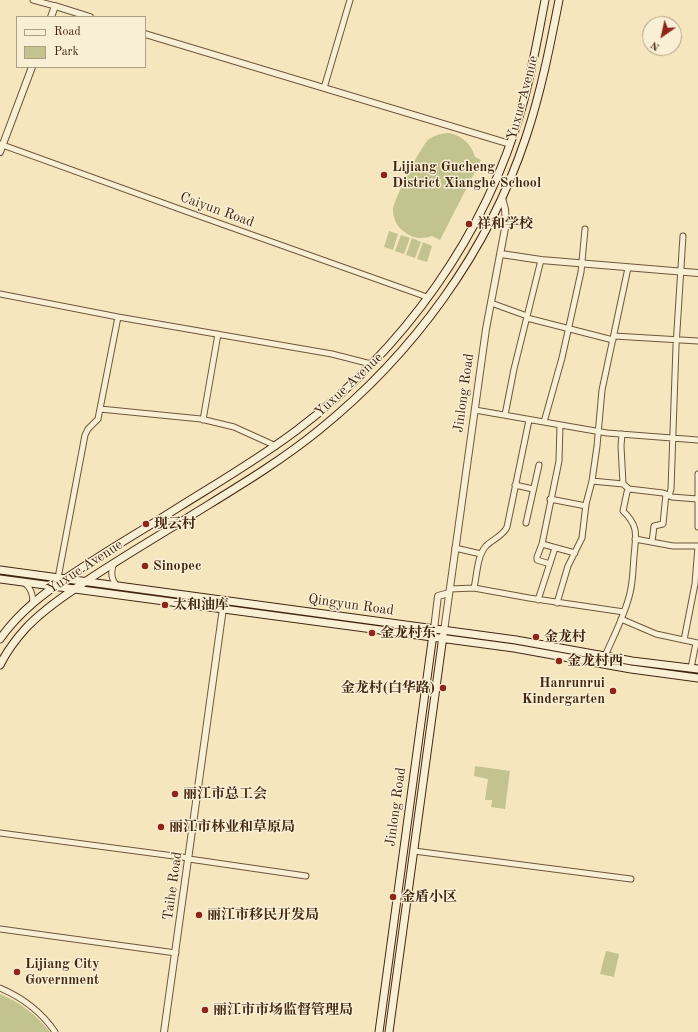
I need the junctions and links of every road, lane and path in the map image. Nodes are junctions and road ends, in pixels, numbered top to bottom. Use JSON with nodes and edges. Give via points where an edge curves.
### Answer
{"nodes":[{"id":1,"x":33,"y":0,"type":"edge"},
{"id":2,"x":350,"y":0,"type":"edge"},
{"id":3,"x":545,"y":0,"type":"edge"},
{"id":4,"x":559,"y":0,"type":"edge"},
{"id":5,"x":55,"y":6,"type":"junction"},
{"id":6,"x":51,"y":16,"type":"edge"},
{"id":7,"x":87,"y":16,"type":"edge"},
{"id":8,"x":146,"y":34,"type":"edge"},
{"id":9,"x":32,"y":68,"type":"edge"},
{"id":10,"x":324,"y":88,"type":"junction"},
{"id":11,"x":1,"y":144,"type":"edge"},
{"id":12,"x":510,"y":144,"type":"junction"},
{"id":13,"x":0,"y":152,"type":"edge"},
{"id":14,"x":502,"y":198,"type":"junction"},
{"id":15,"x":585,"y":229,"type":"dead end"},
{"id":16,"x":683,"y":236,"type":"dead end"},
{"id":17,"x":501,"y":254,"type":"junction"},
{"id":18,"x":541,"y":260,"type":"junction"},
{"id":19,"x":582,"y":264,"type":"junction"},
{"id":20,"x":628,"y":268,"type":"junction"},
{"id":21,"x":680,"y":272,"type":"junction"},
{"id":22,"x":698,"y":273,"type":"edge"},
{"id":23,"x":0,"y":294,"type":"edge"},
{"id":24,"x":427,"y":297,"type":"junction"},
{"id":25,"x":491,"y":303,"type":"junction"},
{"id":26,"x":118,"y":317,"type":"junction"},
{"id":27,"x":527,"y":317,"type":"junction"},
{"id":28,"x":569,"y":329,"type":"junction"},
{"id":29,"x":218,"y":334,"type":"junction"},
{"id":30,"x":613,"y":338,"type":"junction"},
{"id":31,"x":676,"y":340,"type":"junction"},
{"id":32,"x":698,"y":341,"type":"edge"},
{"id":33,"x":372,"y":364,"type":"junction"},
{"id":34,"x":100,"y":409,"type":"junction"},
{"id":35,"x":475,"y":410,"type":"junction"},
{"id":36,"x":505,"y":415,"type":"junction"},
{"id":37,"x":203,"y":420,"type":"junction"},
{"id":38,"x":529,"y":420,"type":"junction"},
{"id":39,"x":544,"y":422,"type":"junction"},
{"id":40,"x":560,"y":425,"type":"junction"},
{"id":41,"x":598,"y":431,"type":"junction"},
{"id":42,"x":622,"y":434,"type":"junction"},
{"id":43,"x":673,"y":438,"type":"junction"},
{"id":44,"x":698,"y":440,"type":"edge"},
{"id":45,"x":276,"y":446,"type":"junction"},
{"id":46,"x":539,"y":465,"type":"dead end"},
{"id":47,"x":698,"y":474,"type":"edge"},
{"id":48,"x":592,"y":481,"type":"junction"},
{"id":49,"x":623,"y":484,"type":"junction"},
{"id":50,"x":515,"y":485,"type":"junction"},
{"id":51,"x":533,"y":489,"type":"junction"},
{"id":52,"x":629,"y":489,"type":"junction"},
{"id":53,"x":668,"y":495,"type":"junction"},
{"id":54,"x":550,"y":499,"type":"junction"},
{"id":55,"x":697,"y":499,"type":"edge"},
{"id":56,"x":586,"y":506,"type":"junction"},
{"id":57,"x":526,"y":524,"type":"dead end"},
{"id":58,"x":698,"y":527,"type":"edge"},
{"id":59,"x":635,"y":539,"type":"junction"},
{"id":60,"x":652,"y":542,"type":"junction"},
{"id":61,"x":542,"y":544,"type":"junction"},
{"id":62,"x":698,"y":546,"type":"edge"},
{"id":63,"x":455,"y":548,"type":"junction"},
{"id":64,"x":555,"y":548,"type":"junction"},
{"id":65,"x":575,"y":553,"type":"junction"},
{"id":66,"x":481,"y":554,"type":"junction"},
{"id":67,"x":115,"y":562,"type":"junction"},
{"id":68,"x":550,"y":564,"type":"junction"},
{"id":69,"x":0,"y":570,"type":"edge"},
{"id":70,"x":0,"y":579,"type":"edge"},
{"id":71,"x":62,"y":579,"type":"junction"},
{"id":72,"x":24,"y":582,"type":"junction"},
{"id":73,"x":85,"y":582,"type":"junction"},
{"id":74,"x":55,"y":586,"type":"junction"},
{"id":75,"x":117,"y":586,"type":"junction"},
{"id":76,"x":474,"y":588,"type":"junction"},
{"id":77,"x":74,"y":589,"type":"junction"},
{"id":78,"x":449,"y":591,"type":"junction"},
{"id":79,"x":538,"y":600,"type":"junction"},
{"id":80,"x":224,"y":601,"type":"junction"},
{"id":81,"x":33,"y":603,"type":"junction"},
{"id":82,"x":557,"y":603,"type":"junction"},
{"id":83,"x":223,"y":610,"type":"junction"},
{"id":84,"x":624,"y":612,"type":"junction"},
{"id":85,"x":621,"y":619,"type":"junction"},
{"id":86,"x":434,"y":629,"type":"junction"},
{"id":87,"x":444,"y":631,"type":"junction"},
{"id":88,"x":432,"y":638,"type":"junction"},
{"id":89,"x":0,"y":639,"type":"edge"},
{"id":90,"x":443,"y":639,"type":"junction"},
{"id":91,"x":684,"y":640,"type":"junction"},
{"id":92,"x":697,"y":643,"type":"edge"},
{"id":93,"x":605,"y":656,"type":"junction"},
{"id":94,"x":0,"y":665,"type":"edge"},
{"id":95,"x":694,"y":668,"type":"edge"},
{"id":96,"x":698,"y":678,"type":"edge"},
{"id":97,"x":0,"y":833,"type":"edge"},
{"id":98,"x":414,"y":851,"type":"junction"},
{"id":99,"x":189,"y":859,"type":"junction"},
{"id":100,"x":306,"y":876,"type":"dead end"},
{"id":101,"x":631,"y":879,"type":"dead end"},
{"id":102,"x":0,"y":929,"type":"edge"},
{"id":103,"x":176,"y":953,"type":"junction"},
{"id":104,"x":0,"y":988,"type":"edge"},
{"id":105,"x":55,"y":1032,"type":"edge"},
{"id":106,"x":164,"y":1032,"type":"edge"},
{"id":107,"x":379,"y":1032,"type":"edge"},
{"id":108,"x":389,"y":1032,"type":"edge"}],
"edges":[{"from":1,"to":5,"type":"street"},
{"from":2,"to":10,"type":"street"},
{"from":3,"to":12,"type":"main road","name":"Yuxue Avenue","via":[[529,80]]},
{"from":4,"to":14,"type":"main road","name":"Yuxue Avenue","via":[[535,111]]},
{"from":5,"to":6,"type":"street"},
{"from":5,"to":7,"type":"street"},
{"from":8,"to":10,"type":"street"},
{"from":9,"to":11,"type":"street"},
{"from":10,"to":12,"type":"street"},
{"from":11,"to":13,"type":"street"},
{"from":11,"to":24,"type":"street","name":"Caiyun Road"},
{"from":12,"to":24,"type":"main road","name":"Yuxue Avenue","via":[[478,218]]},
{"from":14,"to":17,"type":"street","name":"Jinlong Road","via":[[506,223]]},
{"from":14,"to":67,"type":"main road","name":"Yuxue Avenue","via":[[476,248],[441,301],[397,357],[361,393],[289,453]]},
{"from":15,"to":19,"type":"street"},
{"from":16,"to":21,"type":"street"},
{"from":17,"to":18,"type":"street"},
{"from":17,"to":25,"type":"street","name":"Jinlong Road"},
{"from":18,"to":19,"type":"street"},
{"from":18,"to":27,"type":"street"},
{"from":19,"to":20,"type":"street"},
{"from":19,"to":28,"type":"street"},
{"from":20,"to":21,"type":"street"},
{"from":20,"to":30,"type":"street"},
{"from":21,"to":22,"type":"street"},
{"from":21,"to":31,"type":"street"},
{"from":23,"to":26,"type":"street"},
{"from":24,"to":33,"type":"main road","name":"Yuxue Avenue"},
{"from":25,"to":27,"type":"street"},
{"from":25,"to":35,"type":"street","name":"Jinlong Road"},
{"from":26,"to":29,"type":"street"},
{"from":26,"to":34,"type":"street"},
{"from":27,"to":28,"type":"street"},
{"from":27,"to":36,"type":"street"},
{"from":28,"to":30,"type":"street"},
{"from":28,"to":39,"type":"street"},
{"from":29,"to":33,"type":"street","via":[[332,354]]},
{"from":29,"to":37,"type":"street"},
{"from":30,"to":31,"type":"street"},
{"from":30,"to":41,"type":"street","via":[[602,390]]},
{"from":31,"to":32,"type":"street"},
{"from":31,"to":43,"type":"street"},
{"from":33,"to":45,"type":"main road","name":"Yuxue Avenue","via":[[325,407]]},
{"from":34,"to":37,"type":"street"},
{"from":34,"to":71,"type":"street","via":[[98,419],[85,435]]},
{"from":35,"to":36,"type":"street"},
{"from":35,"to":63,"type":"street","name":"Jinlong Road"},
{"from":36,"to":38,"type":"street"},
{"from":37,"to":45,"type":"street","via":[[234,427]]},
{"from":38,"to":39,"type":"street"},
{"from":38,"to":50,"type":"street"},
{"from":39,"to":40,"type":"street"},
{"from":40,"to":41,"type":"street"},
{"from":40,"to":54,"type":"street","via":[[559,461]]},
{"from":41,"to":42,"type":"street"},
{"from":41,"to":48,"type":"street"},
{"from":42,"to":43,"type":"street"},
{"from":42,"to":49,"type":"street"},
{"from":43,"to":44,"type":"street"},
{"from":43,"to":53,"type":"street","via":[[671,489]]},
{"from":45,"to":71,"type":"main road","name":"Yuxue Avenue"},
{"from":46,"to":51,"type":"street"},
{"from":47,"to":55,"type":"street"},
{"from":48,"to":49,"type":"street"},
{"from":48,"to":56,"type":"street"},
{"from":49,"to":52,"type":"street"},
{"from":50,"to":51,"type":"street"},
{"from":50,"to":66,"type":"street","via":[[506,530]]},
{"from":51,"to":57,"type":"street"},
{"from":52,"to":53,"type":"street"},
{"from":52,"to":59,"type":"street","via":[[623,511],[634,523]]},
{"from":53,"to":55,"type":"street"},
{"from":53,"to":60,"type":"street","via":[[663,524],[654,526]]},
{"from":54,"to":56,"type":"street"},
{"from":54,"to":61,"type":"street"},
{"from":55,"to":58,"type":"street"},
{"from":56,"to":65,"type":"street","via":[[582,538]]},
{"from":59,"to":60,"type":"street"},
{"from":59,"to":84,"type":"street","via":[[632,586]]},
{"from":60,"to":62,"type":"street","via":[[673,546]]},
{"from":61,"to":64,"type":"street"},
{"from":61,"to":68,"type":"street","via":[[537,560]]},
{"from":62,"to":91,"type":"street","via":[[695,584]]},
{"from":63,"to":66,"type":"street"},
{"from":63,"to":78,"type":"street","name":"Jinlong Road"},
{"from":64,"to":65,"type":"street"},
{"from":64,"to":68,"type":"street"},
{"from":65,"to":82,"type":"street","via":[[568,566]]},
{"from":66,"to":76,"type":"street"},
{"from":67,"to":73,"type":"main road","name":"Yuxue Avenue"},
{"from":67,"to":75,"type":"street","via":[[111,574]]},
{"from":68,"to":79,"type":"street"},
{"from":69,"to":71,"type":"main road","name":"Qingyun Road"},
{"from":70,"to":72,"type":"main road","name":"Qingyun Road"},
{"from":71,"to":73,"type":"main road","name":"Qingyun Road"},
{"from":71,"to":74,"type":"main road","name":"Yuxue Avenue"},
{"from":72,"to":74,"type":"main road","name":"Qingyun Road"},
{"from":72,"to":81,"type":"street","via":[[32,593]]},
{"from":73,"to":75,"type":"main road","name":"Qingyun Road"},
{"from":73,"to":77,"type":"main road","name":"Yuxue Avenue"},
{"from":74,"to":77,"type":"main road","name":"Qingyun Road"},
{"from":74,"to":81,"type":"main road","name":"Yuxue Avenue"},
{"from":75,"to":80,"type":"main road","name":"Qingyun Road"},
{"from":76,"to":78,"type":"street"},
{"from":76,"to":79,"type":"street"},
{"from":77,"to":83,"type":"main road","name":"Qingyun Road"},
{"from":77,"to":94,"type":"main road","name":"Yuxue Avenue","via":[[30,623]]},
{"from":78,"to":86,"type":"street","name":"Jinlong Road","via":[[438,596]]},
{"from":78,"to":87,"type":"street","name":"Jinlong Road"},
{"from":79,"to":82,"type":"street"},
{"from":80,"to":83,"type":"street","name":"Taihe Road"},
{"from":80,"to":86,"type":"main road","name":"Qingyun Road"},
{"from":81,"to":89,"type":"main road","name":"Yuxue Avenue"},
{"from":82,"to":84,"type":"street"},
{"from":83,"to":88,"type":"main road","name":"Qingyun Road"},
{"from":83,"to":99,"type":"street","name":"Taihe Road"},
{"from":84,"to":85,"type":"street"},
{"from":85,"to":91,"type":"street","via":[[656,634]]},
{"from":85,"to":93,"type":"street"},
{"from":86,"to":87,"type":"main road","name":"Qingyun Road"},
{"from":86,"to":88,"type":"main road","name":"Jinlong Road"},
{"from":87,"to":90,"type":"main road","name":"Jinlong Road"},
{"from":87,"to":93,"type":"main road","name":"Qingyun Road","via":[[516,640]]},
{"from":88,"to":90,"type":"main road","name":"Qingyun Road"},
{"from":88,"to":107,"type":"main road","name":"Jinlong Road"},
{"from":90,"to":96,"type":"main road","name":"Qingyun Road"},
{"from":90,"to":98,"type":"main road","name":"Jinlong Road"},
{"from":91,"to":92,"type":"street"},
{"from":92,"to":95,"type":"street"},
{"from":93,"to":95,"type":"main road","name":"Qingyun Road"},
{"from":97,"to":99,"type":"street"},
{"from":98,"to":101,"type":"street"},
{"from":98,"to":108,"type":"main road","name":"Jinlong Road"},
{"from":99,"to":100,"type":"street"},
{"from":99,"to":103,"type":"street","name":"Taihe Road"},
{"from":102,"to":103,"type":"street"},
{"from":103,"to":106,"type":"street","name":"Taihe Road"},
{"from":104,"to":105,"type":"street","via":[[30,1005],[42,1015]]}]}
